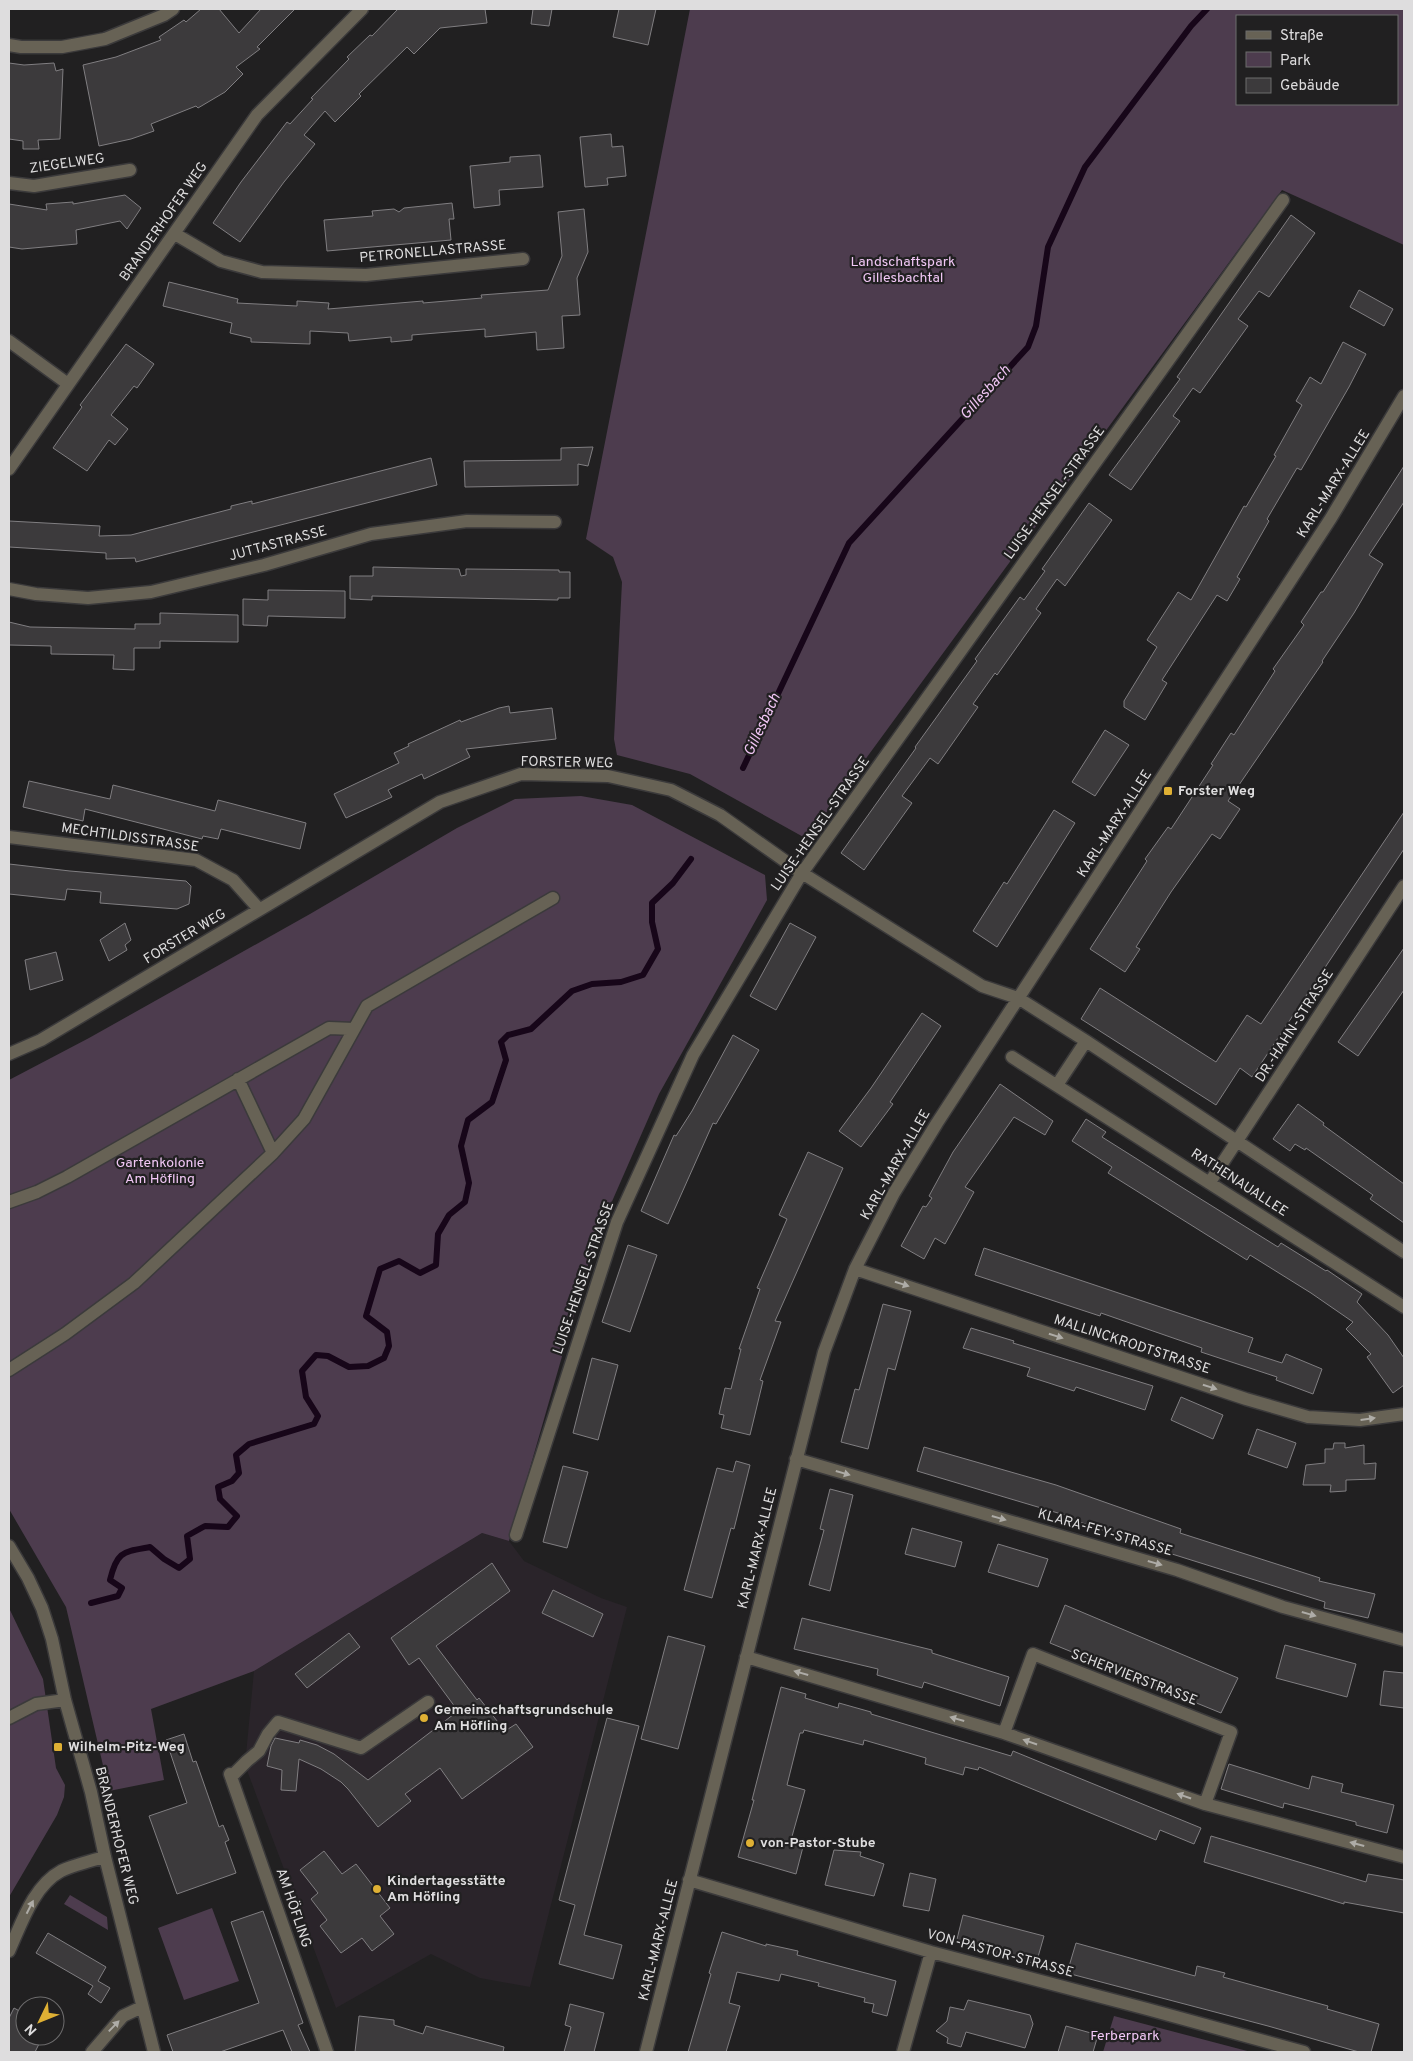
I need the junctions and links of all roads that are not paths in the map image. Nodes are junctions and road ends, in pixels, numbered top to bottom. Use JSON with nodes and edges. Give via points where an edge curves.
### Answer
{"nodes":[{"id":1,"x":173,"y":9,"type":"edge"},
{"id":2,"x":362,"y":9,"type":"edge"},
{"id":3,"x":9,"y":45,"type":"edge"},
{"id":4,"x":130,"y":170,"type":"dead end"},
{"id":5,"x":9,"y":183,"type":"edge"},
{"id":6,"x":1283,"y":200,"type":"dead end"},
{"id":7,"x":175,"y":234,"type":"junction"},
{"id":8,"x":523,"y":259,"type":"dead end"},
{"id":9,"x":9,"y":340,"type":"edge"},
{"id":10,"x":68,"y":384,"type":"junction"},
{"id":11,"x":1404,"y":396,"type":"edge"},
{"id":12,"x":1400,"y":414,"type":"edge"},
{"id":13,"x":9,"y":469,"type":"edge"},
{"id":14,"x":555,"y":522,"type":"dead end"},
{"id":15,"x":9,"y":589,"type":"edge"},
{"id":16,"x":9,"y":837,"type":"edge"},
{"id":17,"x":802,"y":873,"type":"junction"},
{"id":18,"x":1404,"y":886,"type":"edge"},
{"id":19,"x":553,"y":898,"type":"dead end"},
{"id":20,"x":260,"y":909,"type":"junction"},
{"id":21,"x":1018,"y":998,"type":"junction"},
{"id":22,"x":354,"y":1029,"type":"junction"},
{"id":23,"x":1086,"y":1040,"type":"junction"},
{"id":24,"x":9,"y":1054,"type":"edge"},
{"id":25,"x":1012,"y":1057,"type":"dead end"},
{"id":26,"x":238,"y":1079,"type":"junction"},
{"id":27,"x":1057,"y":1085,"type":"junction"},
{"id":28,"x":1237,"y":1140,"type":"junction"},
{"id":29,"x":273,"y":1153,"type":"junction"},
{"id":30,"x":1210,"y":1182,"type":"junction"},
{"id":31,"x":9,"y":1202,"type":"edge"},
{"id":32,"x":1404,"y":1252,"type":"edge"},
{"id":33,"x":855,"y":1269,"type":"junction"},
{"id":34,"x":1404,"y":1307,"type":"edge"},
{"id":35,"x":9,"y":1370,"type":"edge"},
{"id":36,"x":1404,"y":1414,"type":"edge"},
{"id":37,"x":796,"y":1459,"type":"junction"},
{"id":38,"x":516,"y":1535,"type":"dead end"},
{"id":39,"x":9,"y":1546,"type":"edge"},
{"id":40,"x":1404,"y":1640,"type":"edge"},
{"id":41,"x":746,"y":1657,"type":"junction"},
{"id":42,"x":65,"y":1700,"type":"junction"},
{"id":43,"x":428,"y":1702,"type":"dead end"},
{"id":44,"x":9,"y":1718,"type":"edge"},
{"id":45,"x":1004,"y":1733,"type":"junction"},
{"id":46,"x":1205,"y":1804,"type":"junction"},
{"id":47,"x":105,"y":1857,"type":"junction"},
{"id":48,"x":1404,"y":1857,"type":"edge"},
{"id":49,"x":689,"y":1880,"type":"junction"},
{"id":50,"x":9,"y":1951,"type":"edge"},
{"id":51,"x":931,"y":1952,"type":"junction"},
{"id":52,"x":142,"y":2007,"type":"junction"},
{"id":53,"x":92,"y":2052,"type":"edge"},
{"id":54,"x":154,"y":2052,"type":"edge"},
{"id":55,"x":327,"y":2052,"type":"edge"},
{"id":56,"x":646,"y":2052,"type":"edge"},
{"id":57,"x":903,"y":2052,"type":"edge"},
{"id":58,"x":1304,"y":2052,"type":"edge"}],
"edges":[{"from":1,"to":3,"type":"street","via":[[105,39],[62,47]]},
{"from":2,"to":7,"type":"street","name":"BRANDERHOFER WEG","via":[[257,115]]},
{"from":4,"to":5,"type":"street","name":"ZIEGELWEG","via":[[34,186]]},
{"from":6,"to":17,"type":"street","name":"LUISE-HENSEL-STRASSE"},
{"from":7,"to":8,"type":"street","name":"PETRONELLASTRASSE","via":[[221,261],[262,272],[366,275]]},
{"from":7,"to":10,"type":"street","name":"BRANDERHOFER WEG"},
{"from":9,"to":10,"type":"street"},
{"from":10,"to":13,"type":"street","name":"BRANDERHOFER WEG"},
{"from":11,"to":12,"type":"street","name":"KARL-MARX-ALLEE"},
{"from":12,"to":21,"type":"street","name":"KARL-MARX-ALLEE"},
{"from":14,"to":15,"type":"street","name":"JUTTASTRASSE","via":[[468,521],[371,534],[151,592],[88,598]]},
{"from":16,"to":20,"type":"street","name":"MECHTILDISSTRASSE","via":[[196,860],[233,880]]},
{"from":17,"to":20,"type":"street","name":"FORSTER WEG","via":[[720,815],[671,790],[608,776],[522,774],[440,802]]},
{"from":17,"to":21,"type":"street","name":"FORSTER WEG","via":[[982,986]]},
{"from":17,"to":38,"type":"street","name":"LUISE-HENSEL-STRASSE","via":[[693,1056],[617,1222]]},
{"from":18,"to":28,"type":"street","name":"DR.-HAHN-STRASSE"},
{"from":19,"to":22,"type":"street","via":[[367,1006]]},
{"from":20,"to":24,"type":"street","name":"FORSTER WEG","via":[[41,1040]]},
{"from":21,"to":23,"type":"street"},
{"from":21,"to":33,"type":"street","name":"KARL-MARX-ALLEE","via":[[894,1193]]},
{"from":22,"to":26,"type":"street","via":[[329,1028]]},
{"from":22,"to":29,"type":"street","via":[[304,1119]]},
{"from":23,"to":27,"type":"street"},
{"from":23,"to":28,"type":"street"},
{"from":25,"to":27,"type":"street","name":"RATHENAUALLEE"},
{"from":26,"to":29,"type":"street"},
{"from":26,"to":31,"type":"street","via":[[68,1177]]},
{"from":27,"to":30,"type":"street","name":"RATHENAUALLEE"},
{"from":28,"to":30,"type":"street","name":"DR.-HAHN-STRASSE"},
{"from":28,"to":32,"type":"street"},
{"from":29,"to":35,"type":"street","via":[[134,1283]]},
{"from":30,"to":34,"type":"street","name":"RATHENAUALLEE"},
{"from":33,"to":36,"type":"street","name":"MALLINCKRODTSTRASSE","one_way":true,"via":[[1308,1418],[1360,1420]]},
{"from":33,"to":37,"type":"street","name":"KARL-MARX-ALLEE","via":[[824,1352]]},
{"from":37,"to":40,"type":"street","name":"KLARA-FEY-STRASSE","one_way":true,"via":[[1177,1570],[1283,1607]]},
{"from":37,"to":41,"type":"street","name":"KARL-MARX-ALLEE"},
{"from":39,"to":42,"type":"street","name":"BRANDERHOFER WEG","via":[[42,1608]]},
{"from":45,"to":41,"type":"street","one_way":true},
{"from":41,"to":49,"type":"street","name":"KARL-MARX-ALLEE"},
{"from":42,"to":44,"type":"street","via":[[36,1704]]},
{"from":42,"to":47,"type":"street","name":"BRANDERHOFER WEG"},
{"from":43,"to":55,"type":"street","name":"AM HÖFLING","via":[[361,1748],[278,1722],[259,1751],[231,1775]]},
{"from":46,"to":45,"type":"street","one_way":true},
{"from":45,"to":46,"type":"street","name":"SCHERVIERSTRASSE","via":[[1033,1654],[1231,1732]]},
{"from":48,"to":46,"type":"street","one_way":true},
{"from":50,"to":47,"type":"street","one_way":true,"via":[[33,1900],[46,1884],[60,1872]]},
{"from":47,"to":52,"type":"street","name":"BRANDERHOFER WEG"},
{"from":49,"to":51,"type":"street","name":"VON-PASTOR-STRASSE"},
{"from":49,"to":56,"type":"street","name":"KARL-MARX-ALLEE"},
{"from":51,"to":57,"type":"street"},
{"from":51,"to":58,"type":"street","name":"VON-PASTOR-STRASSE"},
{"from":53,"to":52,"type":"street","one_way":true,"via":[[123,2016]]},
{"from":52,"to":54,"type":"street","name":"BRANDERHOFER WEG"}]}
